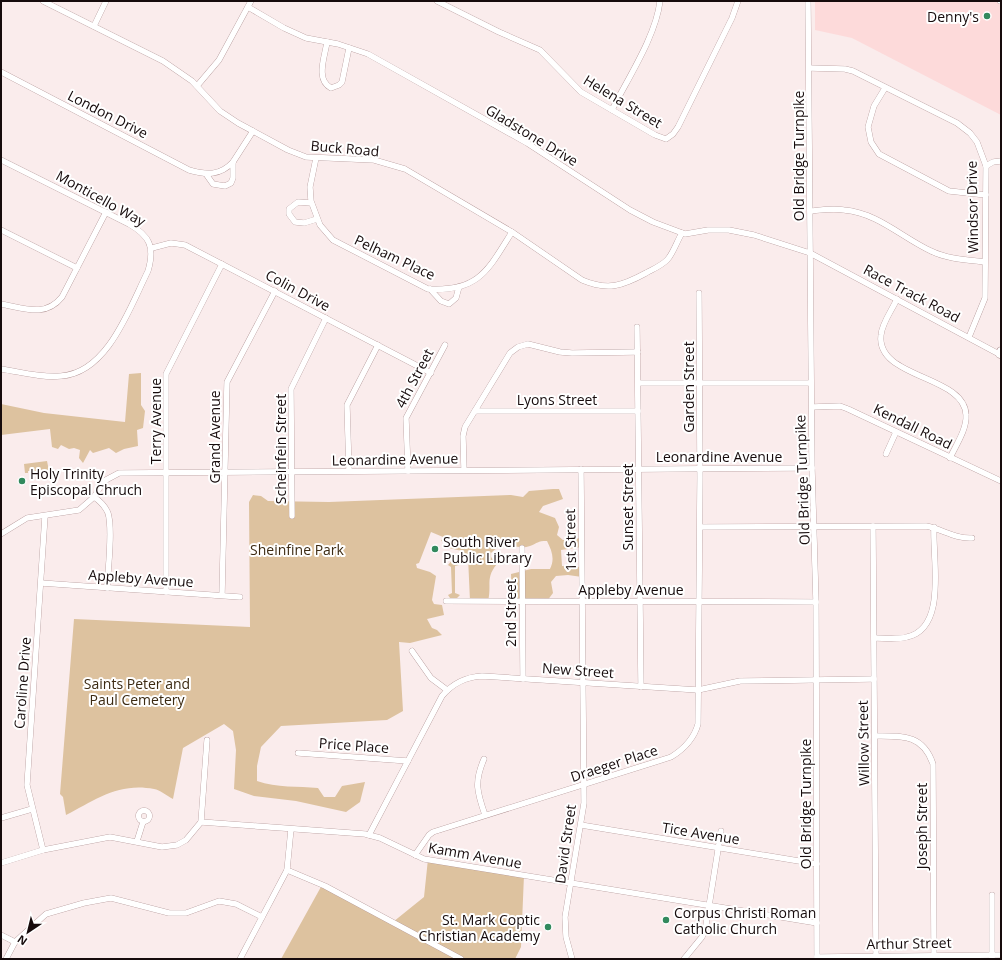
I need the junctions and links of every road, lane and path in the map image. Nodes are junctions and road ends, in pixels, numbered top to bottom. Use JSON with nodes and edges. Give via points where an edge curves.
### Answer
{"nodes":[{"id":1,"x":43,"y":1,"type":"edge"},
{"id":2,"x":106,"y":1,"type":"edge"},
{"id":3,"x":251,"y":1,"type":"edge"},
{"id":4,"x":438,"y":1,"type":"edge"},
{"id":5,"x":660,"y":1,"type":"edge"},
{"id":6,"x":738,"y":1,"type":"edge"},
{"id":7,"x":808,"y":1,"type":"edge"},
{"id":8,"x":248,"y":7,"type":"junction"},
{"id":9,"x":94,"y":26,"type":"junction"},
{"id":10,"x":327,"y":42,"type":"junction"},
{"id":11,"x":349,"y":48,"type":"junction"},
{"id":12,"x":809,"y":68,"type":"junction"},
{"id":13,"x":1,"y":72,"type":"edge"},
{"id":14,"x":197,"y":86,"type":"junction"},
{"id":15,"x":885,"y":88,"type":"junction"},
{"id":16,"x":612,"y":110,"type":"junction"},
{"id":17,"x":253,"y":131,"type":"junction"},
{"id":18,"x":316,"y":158,"type":"junction"},
{"id":19,"x":1,"y":160,"type":"edge"},
{"id":20,"x":1001,"y":161,"type":"edge"},
{"id":21,"x":233,"y":162,"type":"junction"},
{"id":22,"x":986,"y":166,"type":"junction"},
{"id":23,"x":206,"y":174,"type":"junction"},
{"id":24,"x":986,"y":195,"type":"junction"},
{"id":25,"x":311,"y":203,"type":"junction"},
{"id":26,"x":810,"y":211,"type":"junction"},
{"id":27,"x":106,"y":212,"type":"junction"},
{"id":28,"x":317,"y":219,"type":"junction"},
{"id":29,"x":1,"y":230,"type":"edge"},
{"id":30,"x":512,"y":232,"type":"junction"},
{"id":31,"x":682,"y":233,"type":"junction"},
{"id":32,"x":152,"y":248,"type":"junction"},
{"id":33,"x":810,"y":253,"type":"junction"},
{"id":34,"x":985,"y":262,"type":"junction"},
{"id":35,"x":222,"y":264,"type":"junction"},
{"id":36,"x":77,"y":268,"type":"junction"},
{"id":37,"x":459,"y":287,"type":"junction"},
{"id":38,"x":430,"y":289,"type":"junction"},
{"id":39,"x":275,"y":291,"type":"junction"},
{"id":40,"x":699,"y":294,"type":"dead end"},
{"id":41,"x":897,"y":299,"type":"junction"},
{"id":42,"x":1,"y":304,"type":"edge"},
{"id":43,"x":326,"y":318,"type":"junction"},
{"id":44,"x":637,"y":327,"type":"dead end"},
{"id":45,"x":969,"y":337,"type":"junction"},
{"id":46,"x":378,"y":345,"type":"junction"},
{"id":47,"x":446,"y":345,"type":"dead end"},
{"id":48,"x":638,"y":352,"type":"junction"},
{"id":49,"x":1001,"y":353,"type":"edge"},
{"id":50,"x":1,"y":369,"type":"edge"},
{"id":51,"x":431,"y":373,"type":"junction"},
{"id":52,"x":638,"y":383,"type":"junction"},
{"id":53,"x":700,"y":383,"type":"junction"},
{"id":54,"x":811,"y":383,"type":"junction"},
{"id":55,"x":812,"y":407,"type":"junction"},
{"id":56,"x":475,"y":411,"type":"junction"},
{"id":57,"x":638,"y":412,"type":"junction"},
{"id":58,"x":896,"y":432,"type":"junction"},
{"id":59,"x":886,"y":454,"type":"dead end"},
{"id":60,"x":950,"y":458,"type":"junction"},
{"id":61,"x":638,"y":468,"type":"junction"},
{"id":62,"x":700,"y":468,"type":"junction"},
{"id":63,"x":812,"y":468,"type":"junction"},
{"id":64,"x":581,"y":469,"type":"junction"},
{"id":65,"x":464,"y":470,"type":"junction"},
{"id":66,"x":349,"y":471,"type":"junction"},
{"id":67,"x":408,"y":471,"type":"junction"},
{"id":68,"x":167,"y":472,"type":"junction"},
{"id":69,"x":226,"y":472,"type":"junction"},
{"id":70,"x":291,"y":472,"type":"junction"},
{"id":71,"x":1001,"y":481,"type":"edge"},
{"id":72,"x":94,"y":497,"type":"junction"},
{"id":73,"x":45,"y":516,"type":"junction"},
{"id":74,"x":292,"y":516,"type":"dead end"},
{"id":75,"x":873,"y":526,"type":"junction"},
{"id":76,"x":700,"y":527,"type":"junction"},
{"id":77,"x":815,"y":527,"type":"junction"},
{"id":78,"x":934,"y":527,"type":"junction"},
{"id":79,"x":1,"y":534,"type":"edge"},
{"id":80,"x":972,"y":538,"type":"dead end"},
{"id":81,"x":522,"y":548,"type":"dead end"},
{"id":82,"x":41,"y":583,"type":"junction"},
{"id":83,"x":107,"y":588,"type":"junction"},
{"id":84,"x":166,"y":592,"type":"junction"},
{"id":85,"x":222,"y":596,"type":"junction"},
{"id":86,"x":240,"y":597,"type":"dead end"},
{"id":87,"x":446,"y":601,"type":"dead end"},
{"id":88,"x":522,"y":601,"type":"junction"},
{"id":89,"x":582,"y":601,"type":"junction"},
{"id":90,"x":639,"y":601,"type":"junction"},
{"id":91,"x":699,"y":601,"type":"junction"},
{"id":92,"x":816,"y":602,"type":"junction"},
{"id":93,"x":874,"y":638,"type":"junction"},
{"id":94,"x":412,"y":651,"type":"dead end"},
{"id":95,"x":523,"y":679,"type":"junction"},
{"id":96,"x":874,"y":679,"type":"junction"},
{"id":97,"x":816,"y":681,"type":"junction"},
{"id":98,"x":583,"y":682,"type":"junction"},
{"id":99,"x":641,"y":687,"type":"junction"},
{"id":100,"x":447,"y":690,"type":"junction"},
{"id":101,"x":698,"y":690,"type":"junction"},
{"id":102,"x":875,"y":736,"type":"junction"},
{"id":103,"x":207,"y":740,"type":"dead end"},
{"id":104,"x":298,"y":753,"type":"dead end"},
{"id":105,"x":484,"y":759,"type":"dead end"},
{"id":106,"x":408,"y":761,"type":"junction"},
{"id":107,"x":583,"y":786,"type":"junction"},
{"id":108,"x":32,"y":809,"type":"junction"},
{"id":109,"x":485,"y":816,"type":"junction"},
{"id":110,"x":1,"y":818,"type":"edge"},
{"id":111,"x":143,"y":822,"type":"dead end"},
{"id":112,"x":201,"y":822,"type":"junction"},
{"id":113,"x":581,"y":825,"type":"junction"},
{"id":114,"x":290,"y":829,"type":"junction"},
{"id":115,"x":721,"y":831,"type":"dead end"},
{"id":116,"x":369,"y":835,"type":"junction"},
{"id":117,"x":137,"y":841,"type":"junction"},
{"id":118,"x":718,"y":848,"type":"junction"},
{"id":119,"x":43,"y":850,"type":"junction"},
{"id":120,"x":415,"y":855,"type":"junction"},
{"id":121,"x":1,"y":863,"type":"edge"},
{"id":122,"x":817,"y":864,"type":"junction"},
{"id":123,"x":287,"y":870,"type":"junction"},
{"id":124,"x":572,"y":883,"type":"junction"},
{"id":125,"x":992,"y":895,"type":"dead end"},
{"id":126,"x":710,"y":906,"type":"junction"},
{"id":127,"x":262,"y":917,"type":"junction"},
{"id":128,"x":817,"y":923,"type":"junction"},
{"id":129,"x":1,"y":935,"type":"edge"},
{"id":130,"x":15,"y":942,"type":"junction"},
{"id":131,"x":1001,"y":955,"type":"edge"},
{"id":132,"x":876,"y":957,"type":"edge"},
{"id":133,"x":934,"y":957,"type":"edge"},
{"id":134,"x":992,"y":957,"type":"edge"},
{"id":135,"x":818,"y":958,"type":"edge"},
{"id":136,"x":6,"y":959,"type":"edge"},
{"id":137,"x":240,"y":959,"type":"edge"},
{"id":138,"x":461,"y":959,"type":"edge"},
{"id":139,"x":572,"y":959,"type":"edge"},
{"id":140,"x":684,"y":959,"type":"edge"}],
"edges":[{"from":1,"to":9,"type":"street","name":"Buck Road"},
{"from":2,"to":9,"type":"street"},
{"from":3,"to":8,"type":"street"},
{"from":4,"to":16,"type":"street","name":"Helena Street","via":[[540,50],[581,92]]},
{"from":5,"to":16,"type":"street","via":[[651,34]]},
{"from":6,"to":16,"type":"street","name":"Helena Street","via":[[732,18],[673,134],[666,139],[655,135]]},
{"from":7,"to":12,"type":"street","name":"Old Bridge Turnpike"},
{"from":8,"to":10,"type":"street","name":"Gladstone Drive","via":[[290,31],[306,38]]},
{"from":8,"to":14,"type":"street","via":[[219,60]]},
{"from":9,"to":14,"type":"street","name":"Buck Road","via":[[163,60]]},
{"from":10,"to":11,"type":"street","name":"Gladstone Drive"},
{"from":10,"to":11,"type":"street","via":[[322,77],[330,88],[342,82]]},
{"from":11,"to":31,"type":"street","name":"Gladstone Drive","via":[[368,54],[527,143],[630,210]]},
{"from":12,"to":15,"type":"street","name":"Windsor Drive","via":[[845,69]]},
{"from":12,"to":26,"type":"street","name":"Old Bridge Turnpike"},
{"from":13,"to":23,"type":"street","name":"London Drive","via":[[189,170]]},
{"from":14,"to":17,"type":"street","name":"Buck Road","via":[[220,111]]},
{"from":15,"to":22,"type":"street","name":"Windsor Drive","via":[[965,129],[980,147]]},
{"from":15,"to":24,"type":"street","via":[[874,106],[868,127],[871,142],[879,154],[949,191]]},
{"from":17,"to":18,"type":"street","name":"Buck Road","via":[[288,150]]},
{"from":17,"to":21,"type":"street","name":"London Drive"},
{"from":18,"to":25,"type":"street","name":"Pelham Place","via":[[310,187]]},
{"from":18,"to":30,"type":"street","name":"Buck Road","via":[[374,160],[405,169]]},
{"from":19,"to":27,"type":"street","name":"Monticello Way"},
{"from":20,"to":22,"type":"street"},
{"from":21,"to":23,"type":"street","name":"London Drive","via":[[225,170]]},
{"from":21,"to":23,"type":"street","name":"London Drive","via":[[233,178],[231,183],[225,186],[213,184]]},
{"from":22,"to":24,"type":"street","name":"Windsor Drive"},
{"from":24,"to":34,"type":"street","name":"Windsor Drive"},
{"from":25,"to":28,"type":"street","name":"Pelham Place"},
{"from":25,"to":28,"type":"street","via":[[298,202],[289,209],[289,214],[295,222],[304,223]]},
{"from":26,"to":33,"type":"street","name":"Old Bridge Turnpike"},
{"from":26,"to":34,"type":"street","via":[[843,209],[859,213],[877,219],[932,252],[952,258]]},
{"from":27,"to":32,"type":"street","name":"Monticello Way","via":[[139,230]]},
{"from":27,"to":36,"type":"street"},
{"from":28,"to":38,"type":"street","name":"Pelham Place","via":[[333,240]]},
{"from":29,"to":36,"type":"street"},
{"from":30,"to":31,"type":"street","name":"Buck Road","via":[[582,280],[601,287],[629,283],[657,267],[667,260]]},
{"from":30,"to":37,"type":"street","name":"Pelham Place","via":[[488,270],[474,281]]},
{"from":31,"to":33,"type":"street","name":"Gladstone Drive","via":[[729,230],[754,235]]},
{"from":32,"to":35,"type":"street","name":"Colin Drive","via":[[171,243],[179,244]]},
{"from":32,"to":50,"type":"street","via":[[148,271],[111,344],[96,362],[85,369],[63,376],[45,376]]},
{"from":33,"to":41,"type":"street","name":"Race Track Road"},
{"from":33,"to":54,"type":"street","name":"Old Bridge Turnpike"},
{"from":34,"to":45,"type":"street","name":"Windsor Drive","via":[[985,298]]},
{"from":35,"to":39,"type":"street","name":"Colin Drive"},
{"from":35,"to":68,"type":"street","name":"Terry Avenue","via":[[166,374]]},
{"from":36,"to":42,"type":"street","via":[[62,297],[49,309],[38,311]]},
{"from":37,"to":38,"type":"street","name":"Pelham Place"},
{"from":37,"to":38,"type":"street","via":[[456,298],[449,304],[441,301]]},
{"from":39,"to":43,"type":"street","name":"Colin Drive"},
{"from":39,"to":69,"type":"street","name":"Grand Avenue","via":[[227,382]]},
{"from":40,"to":53,"type":"street","name":"Garden Street"},
{"from":41,"to":45,"type":"street","name":"Race Track Road"},
{"from":41,"to":60,"type":"street","via":[[882,329],[881,341],[884,352],[896,363],[956,395],[965,409],[966,422]]},
{"from":43,"to":46,"type":"street","name":"Colin Drive"},
{"from":43,"to":70,"type":"street","name":"Scheinfein Street","via":[[291,389]]},
{"from":44,"to":48,"type":"street","name":"Sunset Street"},
{"from":45,"to":49,"type":"street","name":"Race Track Road"},
{"from":46,"to":51,"type":"street","name":"Colin Drive"},
{"from":46,"to":66,"type":"street","via":[[348,405]]},
{"from":47,"to":51,"type":"street","name":"4th Street"},
{"from":48,"to":52,"type":"street","name":"Sunset Street"},
{"from":48,"to":56,"type":"street","via":[[572,353],[528,344],[518,347],[510,353]]},
{"from":51,"to":67,"type":"street","name":"4th Street","via":[[406,418]]},
{"from":52,"to":53,"type":"street"},
{"from":52,"to":57,"type":"street","name":"Sunset Street"},
{"from":53,"to":54,"type":"street"},
{"from":53,"to":62,"type":"street","name":"Garden Street"},
{"from":54,"to":55,"type":"street","name":"Old Bridge Turnpike"},
{"from":55,"to":58,"type":"street","name":"Kendall Road","via":[[840,406]]},
{"from":55,"to":63,"type":"street","name":"Old Bridge Turnpike"},
{"from":56,"to":57,"type":"street","name":"Lyons Street"},
{"from":56,"to":65,"type":"street","via":[[465,427],[463,436]]},
{"from":57,"to":61,"type":"street","name":"Sunset Street"},
{"from":58,"to":59,"type":"street"},
{"from":58,"to":60,"type":"street","name":"Kendall Road"},
{"from":60,"to":71,"type":"street","name":"Kendall Road"},
{"from":61,"to":62,"type":"street","name":"Leonardine Avenue"},
{"from":61,"to":64,"type":"street","name":"Leonardine Avenue"},
{"from":61,"to":90,"type":"street","name":"Sunset Street"},
{"from":62,"to":63,"type":"street","name":"Leonardine Avenue"},
{"from":62,"to":76,"type":"street","name":"Garden Street"},
{"from":63,"to":77,"type":"street","name":"Old Bridge Turnpike"},
{"from":64,"to":65,"type":"street","name":"Leonardine Avenue"},
{"from":64,"to":89,"type":"street","name":"1st Street"},
{"from":65,"to":67,"type":"street","name":"Leonardine Avenue"},
{"from":66,"to":67,"type":"street","name":"Leonardine Avenue"},
{"from":66,"to":70,"type":"street","name":"Leonardine Avenue"},
{"from":68,"to":69,"type":"street","name":"Leonardine Avenue"},
{"from":68,"to":72,"type":"street","name":"Leonardine Avenue","via":[[119,473],[104,480]]},
{"from":68,"to":84,"type":"street","name":"Terry Avenue"},
{"from":69,"to":70,"type":"street","name":"Leonardine Avenue"},
{"from":69,"to":85,"type":"street","name":"Grand Avenue"},
{"from":70,"to":74,"type":"street","name":"Scheinfein Street"},
{"from":72,"to":73,"type":"street","name":"Leonardine Avenue","via":[[79,510]]},
{"from":72,"to":83,"type":"street","via":[[104,505],[110,524]]},
{"from":73,"to":79,"type":"street","name":"Leonardine Avenue","via":[[27,518]]},
{"from":73,"to":82,"type":"street","name":"Caroline Drive"},
{"from":75,"to":77,"type":"street"},
{"from":75,"to":78,"type":"street"},
{"from":75,"to":93,"type":"street","name":"Willow Street"},
{"from":76,"to":77,"type":"street"},
{"from":76,"to":91,"type":"street","name":"Garden Street"},
{"from":77,"to":92,"type":"street","name":"Old Bridge Turnpike"},
{"from":78,"to":80,"type":"street","via":[[960,537]]},
{"from":78,"to":93,"type":"street","via":[[934,597],[930,618],[923,628],[913,635]]},
{"from":81,"to":88,"type":"street","name":"2nd Street"},
{"from":82,"to":83,"type":"street","name":"Appleby Avenue"},
{"from":82,"to":108,"type":"street","name":"Caroline Drive","via":[[27,785]]},
{"from":83,"to":84,"type":"street","name":"Appleby Avenue"},
{"from":84,"to":85,"type":"street","name":"Appleby Avenue"},
{"from":85,"to":86,"type":"street","name":"Appleby Avenue"},
{"from":87,"to":88,"type":"street","name":"Appleby Avenue"},
{"from":88,"to":89,"type":"street","name":"Appleby Avenue"},
{"from":88,"to":95,"type":"street","name":"2nd Street"},
{"from":89,"to":90,"type":"street","name":"Appleby Avenue"},
{"from":89,"to":98,"type":"street","name":"1st Street"},
{"from":90,"to":91,"type":"street","name":"Appleby Avenue"},
{"from":90,"to":99,"type":"street","name":"Sunset Street"},
{"from":91,"to":92,"type":"street","name":"Appleby Avenue"},
{"from":91,"to":101,"type":"street","name":"Draeger Place"},
{"from":92,"to":97,"type":"street","name":"Old Bridge Turnpike"},
{"from":93,"to":96,"type":"street","name":"Willow Street"},
{"from":94,"to":100,"type":"street","via":[[431,678]]},
{"from":95,"to":98,"type":"street","name":"New Street"},
{"from":95,"to":100,"type":"street","name":"New Street","via":[[473,677]]},
{"from":96,"to":97,"type":"street","name":"New Street"},
{"from":96,"to":102,"type":"street","name":"Willow Street"},
{"from":97,"to":101,"type":"street","name":"New Street","via":[[740,681]]},
{"from":97,"to":122,"type":"street","name":"Old Bridge Turnpike"},
{"from":98,"to":99,"type":"street","name":"New Street"},
{"from":98,"to":107,"type":"street","name":"David Street"},
{"from":99,"to":101,"type":"street","name":"New Street"},
{"from":100,"to":106,"type":"street","name":"New Street"},
{"from":101,"to":107,"type":"street","name":"Draeger Place","via":[[698,724],[694,735],[683,749],[657,763]]},
{"from":102,"to":132,"type":"street","name":"Willow Street"},
{"from":102,"to":133,"type":"street","name":"Joseph Street","via":[[901,736],[916,740],[927,750],[933,764]]},
{"from":103,"to":112,"type":"street"},
{"from":104,"to":106,"type":"street","name":"Price Place"},
{"from":105,"to":109,"type":"street","via":[[477,779],[477,793]]},
{"from":106,"to":116,"type":"street","name":"New Street"},
{"from":107,"to":109,"type":"street","name":"Draeger Place"},
{"from":107,"to":113,"type":"street","name":"David Street"},
{"from":108,"to":110,"type":"street"},
{"from":108,"to":119,"type":"street","name":"Caroline Drive"},
{"from":109,"to":120,"type":"street","name":"Draeger Place","via":[[433,832]]},
{"from":111,"to":117,"type":"street"},
{"from":112,"to":114,"type":"street","name":"Kamm Avenue"},
{"from":112,"to":117,"type":"street","via":[[192,835],[177,845],[162,847]]},
{"from":113,"to":118,"type":"street","name":"Tice Avenue"},
{"from":113,"to":124,"type":"street","name":"David Street"},
{"from":114,"to":116,"type":"street","name":"Kamm Avenue"},
{"from":114,"to":123,"type":"street"},
{"from":115,"to":118,"type":"street"},
{"from":116,"to":120,"type":"street","name":"Kamm Avenue"},
{"from":117,"to":119,"type":"street","via":[[110,837]]},
{"from":118,"to":122,"type":"street","name":"Tice Avenue"},
{"from":118,"to":126,"type":"street"},
{"from":119,"to":121,"type":"street"},
{"from":120,"to":124,"type":"street","name":"Kamm Avenue","via":[[424,859]]},
{"from":122,"to":128,"type":"street","name":"Old Bridge Turnpike"},
{"from":123,"to":127,"type":"street"},
{"from":123,"to":138,"type":"street","via":[[325,886]]},
{"from":124,"to":126,"type":"street","name":"Kamm Avenue"},
{"from":124,"to":139,"type":"street","name":"David Street","via":[[565,927]]},
{"from":125,"to":134,"type":"street"},
{"from":126,"to":128,"type":"street","name":"Kamm Avenue"},
{"from":126,"to":140,"type":"street","via":[[702,937]]},
{"from":127,"to":130,"type":"street","via":[[236,904],[219,901],[186,913],[175,913],[111,898],[46,914]]},
{"from":127,"to":137,"type":"street"},
{"from":128,"to":135,"type":"street","name":"Old Bridge Turnpike"},
{"from":129,"to":130,"type":"street"},
{"from":130,"to":136,"type":"street"},
{"from":131,"to":134,"type":"street","name":"Arthur Street"},
{"from":132,"to":133,"type":"street","name":"Arthur Street"},
{"from":132,"to":135,"type":"street","name":"Arthur Street"},
{"from":133,"to":134,"type":"street","name":"Arthur Street"}]}
